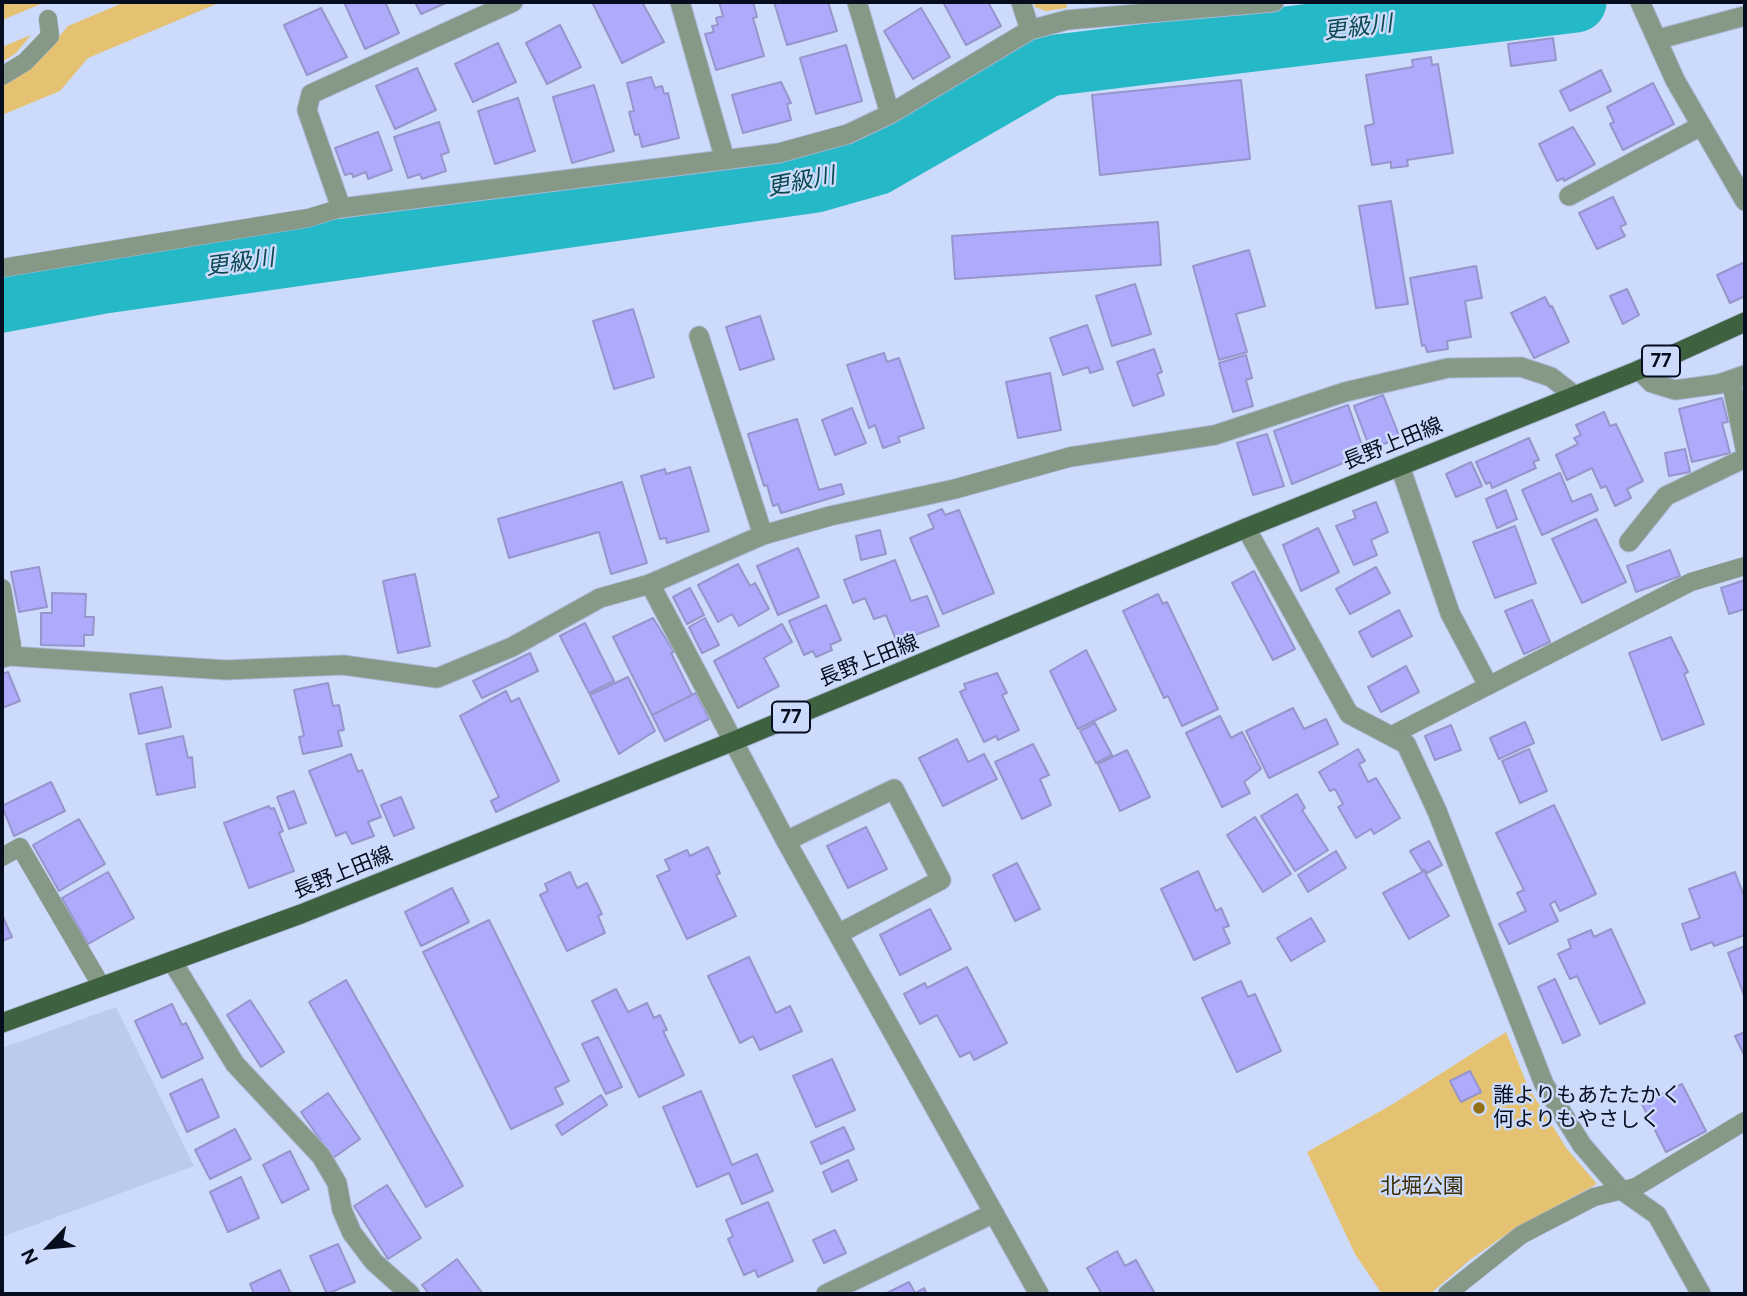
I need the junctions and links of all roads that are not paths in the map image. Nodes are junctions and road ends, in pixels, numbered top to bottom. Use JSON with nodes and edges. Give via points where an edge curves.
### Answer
{"nodes":[{"id":1,"x":513,"y":2,"type":"edge"},
{"id":2,"x":680,"y":2,"type":"edge"},
{"id":3,"x":857,"y":2,"type":"edge"},
{"id":4,"x":1021,"y":2,"type":"edge"},
{"id":5,"x":1275,"y":2,"type":"edge"},
{"id":6,"x":1640,"y":2,"type":"edge"},
{"id":7,"x":1745,"y":16,"type":"edge"},
{"id":8,"x":48,"y":19,"type":"dead end"},
{"id":9,"x":1030,"y":30,"type":"junction"},
{"id":10,"x":1659,"y":39,"type":"junction"},
{"id":11,"x":2,"y":76,"type":"edge"},
{"id":12,"x":890,"y":114,"type":"junction"},
{"id":13,"x":1701,"y":126,"type":"junction"},
{"id":14,"x":724,"y":160,"type":"junction"},
{"id":15,"x":1569,"y":196,"type":"dead end"},
{"id":16,"x":1745,"y":201,"type":"edge"},
{"id":17,"x":341,"y":208,"type":"junction"},
{"id":18,"x":2,"y":268,"type":"edge"},
{"id":19,"x":1745,"y":322,"type":"edge"},
{"id":20,"x":699,"y":336,"type":"dead end"},
{"id":21,"x":1639,"y":370,"type":"junction"},
{"id":22,"x":1738,"y":378,"type":"edge"},
{"id":23,"x":1574,"y":395,"type":"junction"},
{"id":24,"x":1745,"y":448,"type":"edge"},
{"id":25,"x":1745,"y":458,"type":"edge"},
{"id":26,"x":1400,"y":466,"type":"junction"},
{"id":27,"x":1246,"y":528,"type":"junction"},
{"id":28,"x":763,"y":535,"type":"junction"},
{"id":29,"x":1629,"y":542,"type":"dead end"},
{"id":30,"x":1745,"y":566,"type":"edge"},
{"id":31,"x":650,"y":584,"type":"junction"},
{"id":32,"x":2,"y":588,"type":"edge"},
{"id":33,"x":5,"y":657,"type":"edge"},
{"id":34,"x":1488,"y":685,"type":"junction"},
{"id":35,"x":1392,"y":735,"type":"junction"},
{"id":36,"x":734,"y":741,"type":"junction"},
{"id":37,"x":786,"y":841,"type":"junction"},
{"id":38,"x":2,"y":857,"type":"edge"},
{"id":39,"x":838,"y":934,"type":"junction"},
{"id":40,"x":172,"y":961,"type":"junction"},
{"id":41,"x":102,"y":987,"type":"junction"},
{"id":42,"x":2,"y":1023,"type":"edge"},
{"id":43,"x":1745,"y":1121,"type":"edge"},
{"id":44,"x":1620,"y":1189,"type":"junction"},
{"id":45,"x":994,"y":1213,"type":"junction"},
{"id":46,"x":410,"y":1294,"type":"edge"},
{"id":47,"x":826,"y":1294,"type":"edge"},
{"id":48,"x":1039,"y":1294,"type":"edge"},
{"id":49,"x":1447,"y":1294,"type":"edge"},
{"id":50,"x":1701,"y":1294,"type":"edge"}],
"edges":[{"from":1,"to":17,"type":"street","via":[[310,94],[307,110]]},
{"from":2,"to":14,"type":"street"},
{"from":3,"to":12,"type":"street"},
{"from":4,"to":9,"type":"street"},
{"from":5,"to":9,"type":"street","via":[[1067,20]]},
{"from":6,"to":10,"type":"street"},
{"from":7,"to":10,"type":"street"},
{"from":8,"to":11,"type":"lane","via":[[50,36],[25,62]]},
{"from":9,"to":12,"type":"street"},
{"from":10,"to":13,"type":"street"},
{"from":12,"to":14,"type":"street","via":[[848,134],[779,153]]},
{"from":13,"to":15,"type":"street"},
{"from":13,"to":16,"type":"street"},
{"from":14,"to":17,"type":"street"},
{"from":17,"to":18,"type":"lane","via":[[308,218]]},
{"from":19,"to":21,"type":"main road","name":"長野上田線","number":"77"},
{"from":20,"to":28,"type":"street"},
{"from":21,"to":22,"type":"street","via":[[1652,383],[1675,390]]},
{"from":21,"to":23,"type":"main road","name":"長野上田線","number":"77"},
{"from":22,"to":24,"type":"street"},
{"from":23,"to":26,"type":"main road","name":"長野上田線","number":"77"},
{"from":23,"to":28,"type":"street","via":[[1551,377],[1521,367],[1448,368],[1345,392],[1215,435],[1070,457]]},
{"from":25,"to":29,"type":"street","via":[[1666,496]]},
{"from":26,"to":27,"type":"main road","name":"長野上田線","number":"77"},
{"from":26,"to":34,"type":"street","via":[[1450,613]]},
{"from":27,"to":35,"type":"street","via":[[1349,713]]},
{"from":27,"to":36,"type":"main road","name":"長野上田線","number":"77"},
{"from":28,"to":31,"type":"street"},
{"from":30,"to":34,"type":"lane","via":[[1691,582]]},
{"from":31,"to":33,"type":"street","via":[[600,598],[512,647],[437,678],[343,665],[226,670]]},
{"from":31,"to":36,"type":"street"},
{"from":32,"to":33,"type":"lane","via":[[12,645]]},
{"from":34,"to":35,"type":"lane"},
{"from":35,"to":44,"type":"street","via":[[1406,744],[1437,811],[1544,1084],[1582,1145]]},
{"from":36,"to":37,"type":"street"},
{"from":36,"to":40,"type":"main road","name":"長野上田線","number":"77"},
{"from":37,"to":39,"type":"street"},
{"from":37,"to":39,"type":"street","via":[[894,789],[941,880]]},
{"from":38,"to":41,"type":"lane","via":[[20,848]]},
{"from":39,"to":45,"type":"street"},
{"from":40,"to":41,"type":"main road","name":"長野上田線","number":"77"},
{"from":40,"to":46,"type":"street","via":[[235,1064],[321,1156],[337,1183],[352,1233],[374,1262]]},
{"from":41,"to":42,"type":"main road","name":"長野上田線","number":"77"},
{"from":43,"to":44,"type":"lane","via":[[1636,1187]]},
{"from":44,"to":49,"type":"lane","via":[[1594,1197],[1521,1235]]},
{"from":44,"to":50,"type":"street","via":[[1657,1215]]},
{"from":45,"to":47,"type":"street"},
{"from":45,"to":48,"type":"street"}]}
